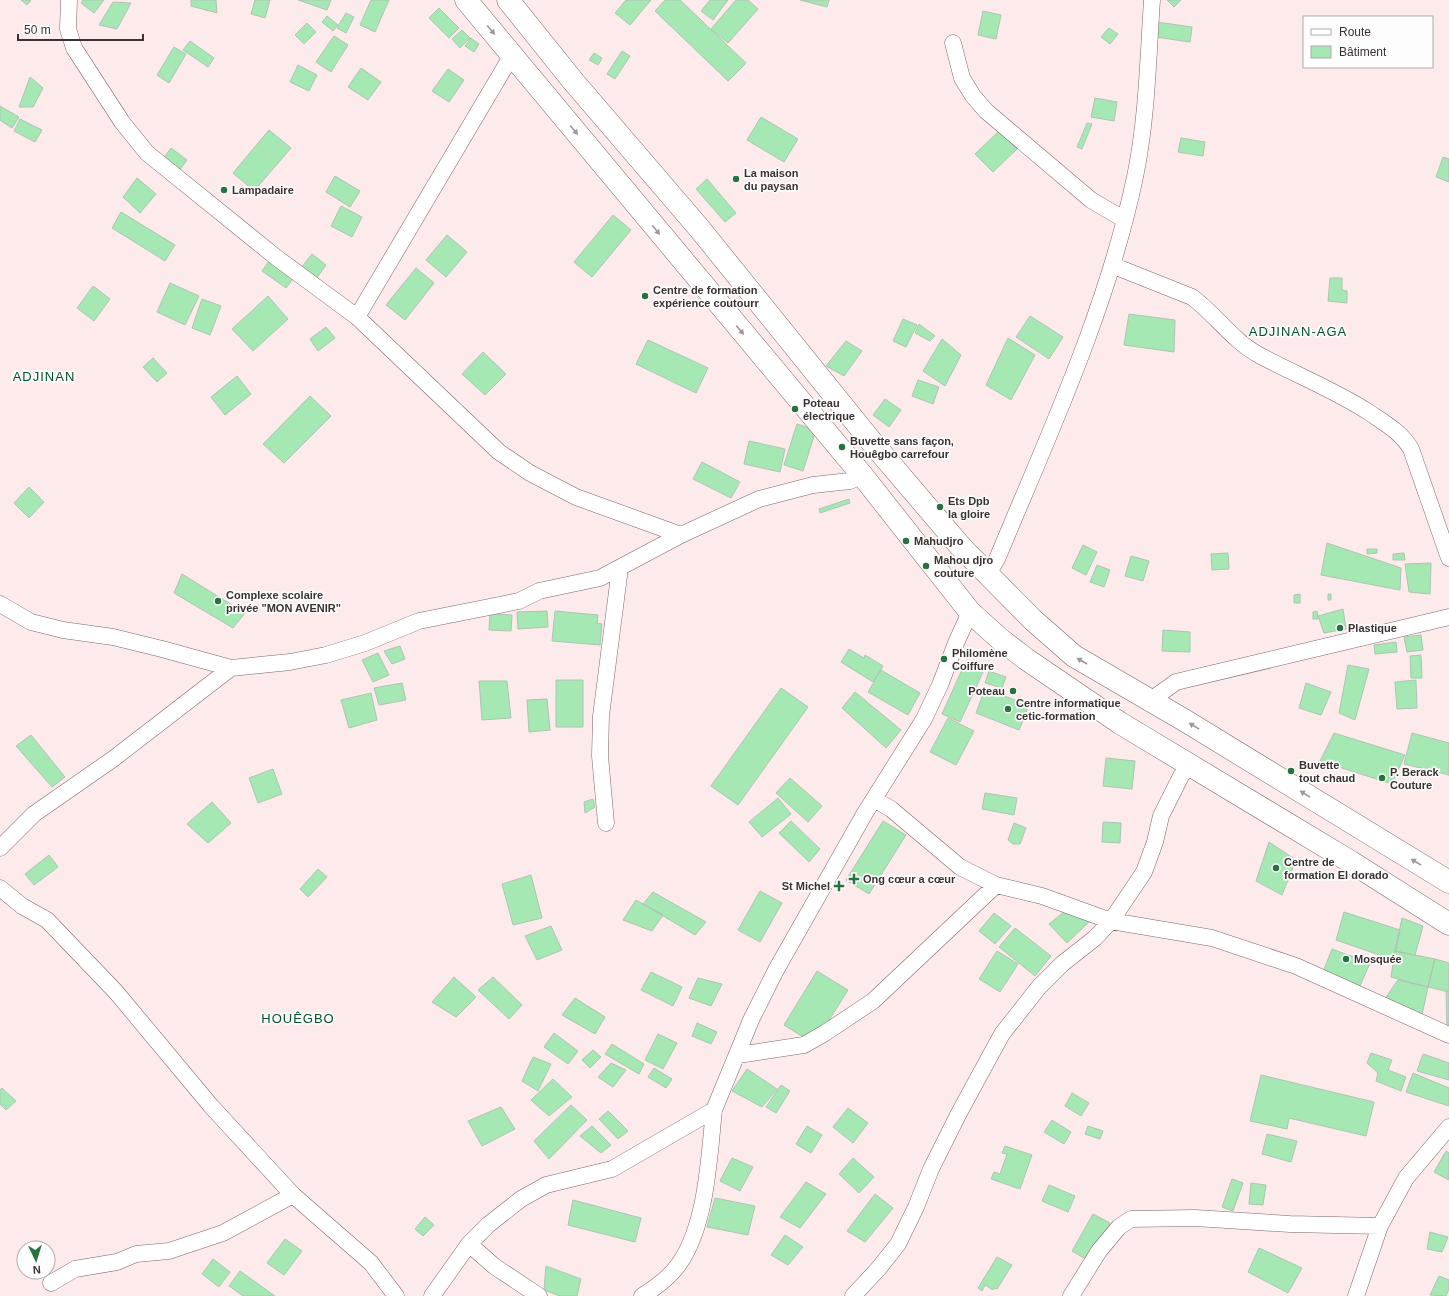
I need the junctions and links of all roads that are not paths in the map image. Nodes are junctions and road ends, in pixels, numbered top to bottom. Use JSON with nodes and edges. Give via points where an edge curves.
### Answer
{"nodes":[{"id":1,"x":69,"y":0,"type":"edge"},
{"id":2,"x":466,"y":0,"type":"edge"},
{"id":3,"x":508,"y":0,"type":"edge"},
{"id":4,"x":1152,"y":0,"type":"edge"},
{"id":5,"x":953,"y":43,"type":"dead end"},
{"id":6,"x":512,"y":55,"type":"junction"},
{"id":7,"x":1125,"y":220,"type":"junction"},
{"id":8,"x":1114,"y":266,"type":"junction"},
{"id":9,"x":357,"y":317,"type":"junction"},
{"id":10,"x":862,"y":475,"type":"junction"},
{"id":11,"x":681,"y":535,"type":"junction"},
{"id":12,"x":1449,"y":558,"type":"edge"},
{"id":13,"x":620,"y":568,"type":"junction"},
{"id":14,"x":988,"y":574,"type":"junction"},
{"id":15,"x":0,"y":604,"type":"edge"},
{"id":16,"x":970,"y":612,"type":"junction"},
{"id":17,"x":1449,"y":617,"type":"edge"},
{"id":18,"x":230,"y":668,"type":"junction"},
{"id":19,"x":1151,"y":700,"type":"junction"},
{"id":20,"x":1189,"y":766,"type":"junction"},
{"id":21,"x":874,"y":799,"type":"junction"},
{"id":22,"x":606,"y":823,"type":"dead end"},
{"id":23,"x":0,"y":848,"type":"edge"},
{"id":24,"x":1449,"y":882,"type":"edge"},
{"id":25,"x":996,"y":885,"type":"junction"},
{"id":26,"x":0,"y":888,"type":"edge"},
{"id":27,"x":1111,"y":921,"type":"junction"},
{"id":28,"x":1449,"y":924,"type":"edge"},
{"id":29,"x":1449,"y":1035,"type":"edge"},
{"id":30,"x":738,"y":1055,"type":"junction"},
{"id":31,"x":714,"y":1110,"type":"junction"},
{"id":32,"x":1449,"y":1127,"type":"edge"},
{"id":33,"x":293,"y":1195,"type":"junction"},
{"id":34,"x":1380,"y":1226,"type":"junction"},
{"id":35,"x":469,"y":1244,"type":"junction"},
{"id":36,"x":51,"y":1282,"type":"dead end"},
{"id":37,"x":396,"y":1296,"type":"edge"},
{"id":38,"x":432,"y":1296,"type":"edge"},
{"id":39,"x":539,"y":1296,"type":"edge"},
{"id":40,"x":642,"y":1296,"type":"edge"},
{"id":41,"x":853,"y":1296,"type":"edge"},
{"id":42,"x":1071,"y":1296,"type":"edge"},
{"id":43,"x":1356,"y":1296,"type":"edge"}],
"edges":[{"from":1,"to":9,"type":"street","via":[[68,29],[74,48],[122,122],[147,153],[277,258]]},
{"from":2,"to":6,"type":"main road","one_way":true},
{"from":3,"to":14,"type":"main road","via":[[573,81],[699,228],[880,452],[960,547]]},
{"from":4,"to":7,"type":"street","via":[[1144,115],[1136,176]]},
{"from":5,"to":7,"type":"street","via":[[962,78],[986,111],[1091,200]]},
{"from":6,"to":9,"type":"street"},
{"from":6,"to":10,"type":"main road","one_way":true},
{"from":7,"to":8,"type":"street"},
{"from":8,"to":12,"type":"street","via":[[1192,297],[1232,335],[1259,355],[1330,390],[1394,428],[1405,438],[1411,449]]},
{"from":8,"to":14,"type":"street","via":[[1062,404]]},
{"from":9,"to":11,"type":"street","via":[[499,452],[530,473],[576,497]]},
{"from":10,"to":11,"type":"street","via":[[850,481],[813,485],[759,499]]},
{"from":10,"to":16,"type":"main road"},
{"from":11,"to":13,"type":"street"},
{"from":13,"to":18,"type":"street","via":[[600,578],[540,591],[519,601],[419,621],[365,643],[326,655],[290,662]]},
{"from":13,"to":22,"type":"street","via":[[601,716],[600,756]]},
{"from":19,"to":14,"type":"main road","one_way":true,"via":[[1074,656],[1032,620]]},
{"from":15,"to":18,"type":"street","via":[[32,622],[63,630],[113,637]]},
{"from":16,"to":20,"type":"main road","via":[[1026,659]]},
{"from":16,"to":21,"type":"street","via":[[924,719]]},
{"from":17,"to":19,"type":"street","via":[[1176,682]]},
{"from":18,"to":23,"type":"street","via":[[113,759],[34,814]]},
{"from":24,"to":19,"type":"main road","one_way":true},
{"from":20,"to":27,"type":"street","via":[[1181,776],[1161,816],[1144,872]]},
{"from":20,"to":28,"type":"main road","via":[[1351,862]]},
{"from":21,"to":25,"type":"street","via":[[891,808],[960,867]]},
{"from":21,"to":30,"type":"street","via":[[776,970],[751,1020]]},
{"from":25,"to":27,"type":"street","via":[[1042,896]]},
{"from":25,"to":30,"type":"street","via":[[873,1001],[825,1033],[804,1045]]},
{"from":26,"to":33,"type":"street","via":[[22,906],[47,920],[116,992],[211,1106]]},
{"from":27,"to":29,"type":"street","via":[[1212,938],[1296,966]]},
{"from":27,"to":41,"type":"street","via":[[1039,987],[1002,1034],[955,1120],[898,1244]]},
{"from":30,"to":31,"type":"street"},
{"from":31,"to":35,"type":"street","via":[[612,1169],[540,1188],[488,1225]]},
{"from":31,"to":40,"type":"street","via":[[702,1202],[692,1238],[679,1264],[655,1288]]},
{"from":32,"to":34,"type":"street","via":[[1406,1178]]},
{"from":33,"to":36,"type":"street","via":[[223,1233],[169,1250],[136,1254],[117,1262],[74,1269]]},
{"from":33,"to":37,"type":"street","via":[[371,1264]]},
{"from":34,"to":42,"type":"street","via":[[1195,1218],[1131,1219],[1119,1227],[1098,1251]]},
{"from":34,"to":43,"type":"street"},
{"from":35,"to":38,"type":"street"},
{"from":35,"to":39,"type":"street","via":[[494,1266]]}]}
